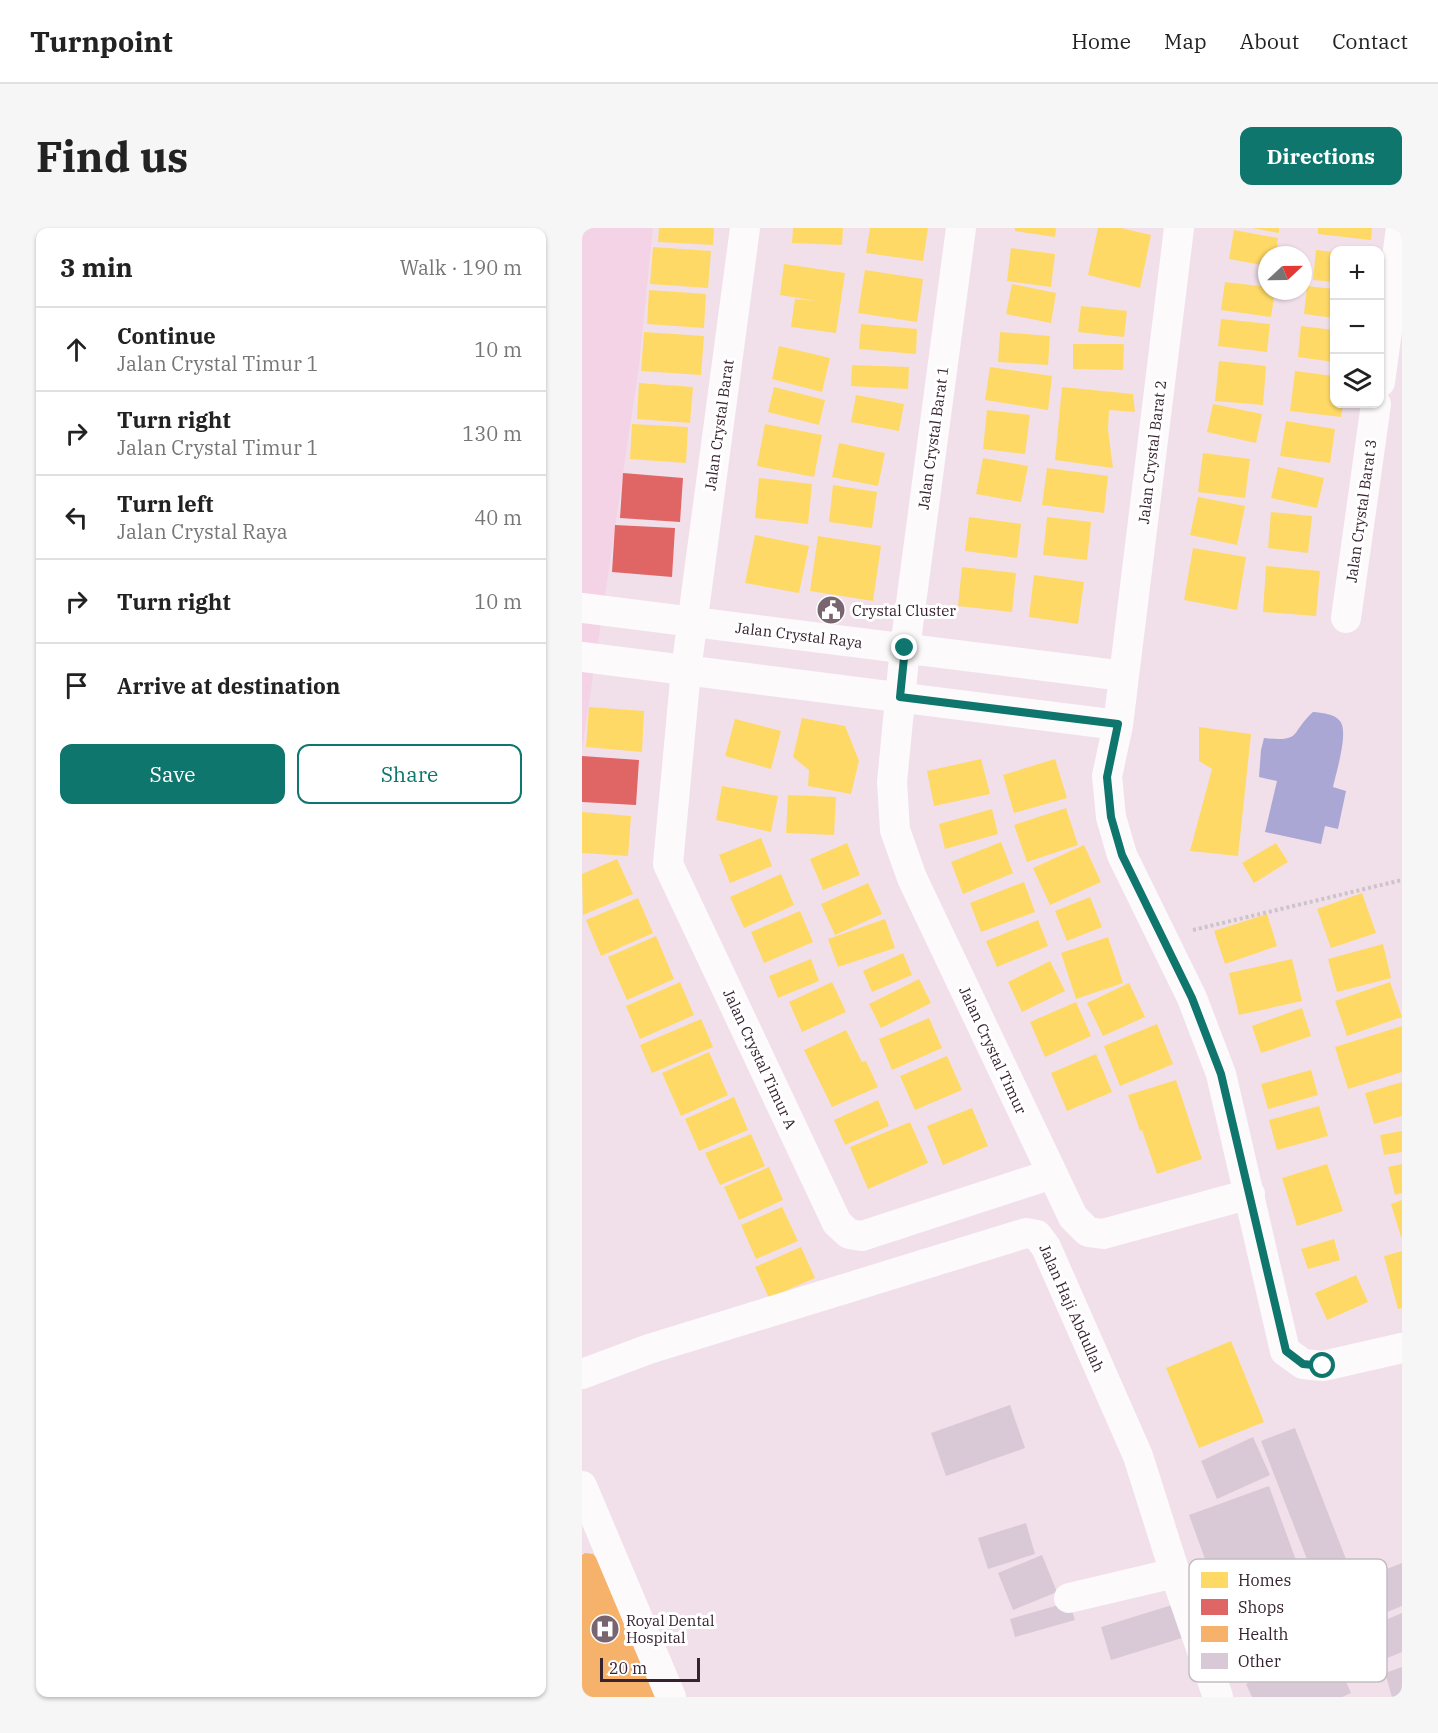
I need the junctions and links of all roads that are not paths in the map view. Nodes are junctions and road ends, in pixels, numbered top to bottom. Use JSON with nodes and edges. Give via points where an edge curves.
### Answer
{"nodes":[{"id":1,"x":745,"y":228,"type":"edge"},
{"id":2,"x":961,"y":228,"type":"edge"},
{"id":3,"x":1179,"y":228,"type":"edge"},
{"id":4,"x":1401,"y":228,"type":"edge"},
{"id":5,"x":1384,"y":354,"type":"edge"},
{"id":6,"x":1375,"y":408,"type":"edge"},
{"id":7,"x":582,"y":608,"type":"edge"},
{"id":8,"x":1346,"y":618,"type":"dead end"},
{"id":9,"x":693,"y":622,"type":"junction"},
{"id":10,"x":905,"y":648,"type":"junction"},
{"id":11,"x":582,"y":657,"type":"edge"},
{"id":12,"x":686,"y":670,"type":"junction"},
{"id":13,"x":1124,"y":676,"type":"junction"},
{"id":14,"x":900,"y":697,"type":"junction"},
{"id":15,"x":1118,"y":724,"type":"junction"},
{"id":16,"x":1052,"y":1174,"type":"junction"},
{"id":17,"x":1250,"y":1194,"type":"junction"},
{"id":18,"x":1402,"y":1348,"type":"edge"},
{"id":19,"x":582,"y":1374,"type":"edge"},
{"id":20,"x":582,"y":1486,"type":"edge"},
{"id":21,"x":1175,"y":1573,"type":"junction"},
{"id":22,"x":1069,"y":1598,"type":"dead end"},
{"id":23,"x":1189,"y":1613,"type":"edge"},
{"id":24,"x":1213,"y":1682,"type":"edge"},
{"id":25,"x":671,"y":1697,"type":"edge"},
{"id":26,"x":1218,"y":1697,"type":"edge"}],
"edges":[{"from":1,"to":9,"type":"street","name":"Jalan Crystal Barat"},
{"from":2,"to":10,"type":"street","name":"Jalan Crystal Barat 1"},
{"from":3,"to":13,"type":"street","name":"Jalan Crystal Barat 2"},
{"from":4,"to":5,"type":"street"},
{"from":6,"to":8,"type":"street","name":"Jalan Crystal Barat 3"},
{"from":7,"to":9,"type":"street","name":"Jalan Crystal Raya"},
{"from":9,"to":10,"type":"street","name":"Jalan Crystal Raya"},
{"from":9,"to":12,"type":"street","name":"Jalan Crystal Barat"},
{"from":10,"to":13,"type":"street","name":"Jalan Crystal Raya"},
{"from":10,"to":14,"type":"street","name":"Jalan Crystal Barat 1"},
{"from":11,"to":12,"type":"street"},
{"from":12,"to":14,"type":"street"},
{"from":12,"to":16,"type":"street","name":"Jalan Crystal Timur A","via":[[668,864],[837,1223],[849,1234],[862,1236]]},
{"from":13,"to":15,"type":"street","name":"Jalan Crystal Barat 2"},
{"from":14,"to":15,"type":"street"},
{"from":14,"to":16,"type":"street","name":"Jalan Crystal Timur","via":[[892,782],[895,830],[912,878]]},
{"from":15,"to":17,"type":"street","name":"Jalan Crystal Barat 2","via":[[1107,777],[1111,817],[1122,855],[1192,998],[1221,1074]]},
{"from":16,"to":17,"type":"street","name":"Jalan Crystal Timur","via":[[1072,1217],[1088,1232],[1103,1234]]},
{"from":17,"to":18,"type":"street","name":"Jalan Crystal Barat 2","via":[[1286,1351],[1303,1364],[1323,1366]]},
{"from":19,"to":21,"type":"street","name":"Jalan Haji Abdullah","via":[[660,1345],[1026,1233],[1037,1235],[1046,1246],[1138,1456]]},
{"from":20,"to":25,"type":"street"},
{"from":21,"to":22,"type":"street"},
{"from":21,"to":23,"type":"street","name":"Jalan Haji Abdullah"},
{"from":24,"to":26,"type":"street","name":"Jalan Haji Abdullah"}]}
